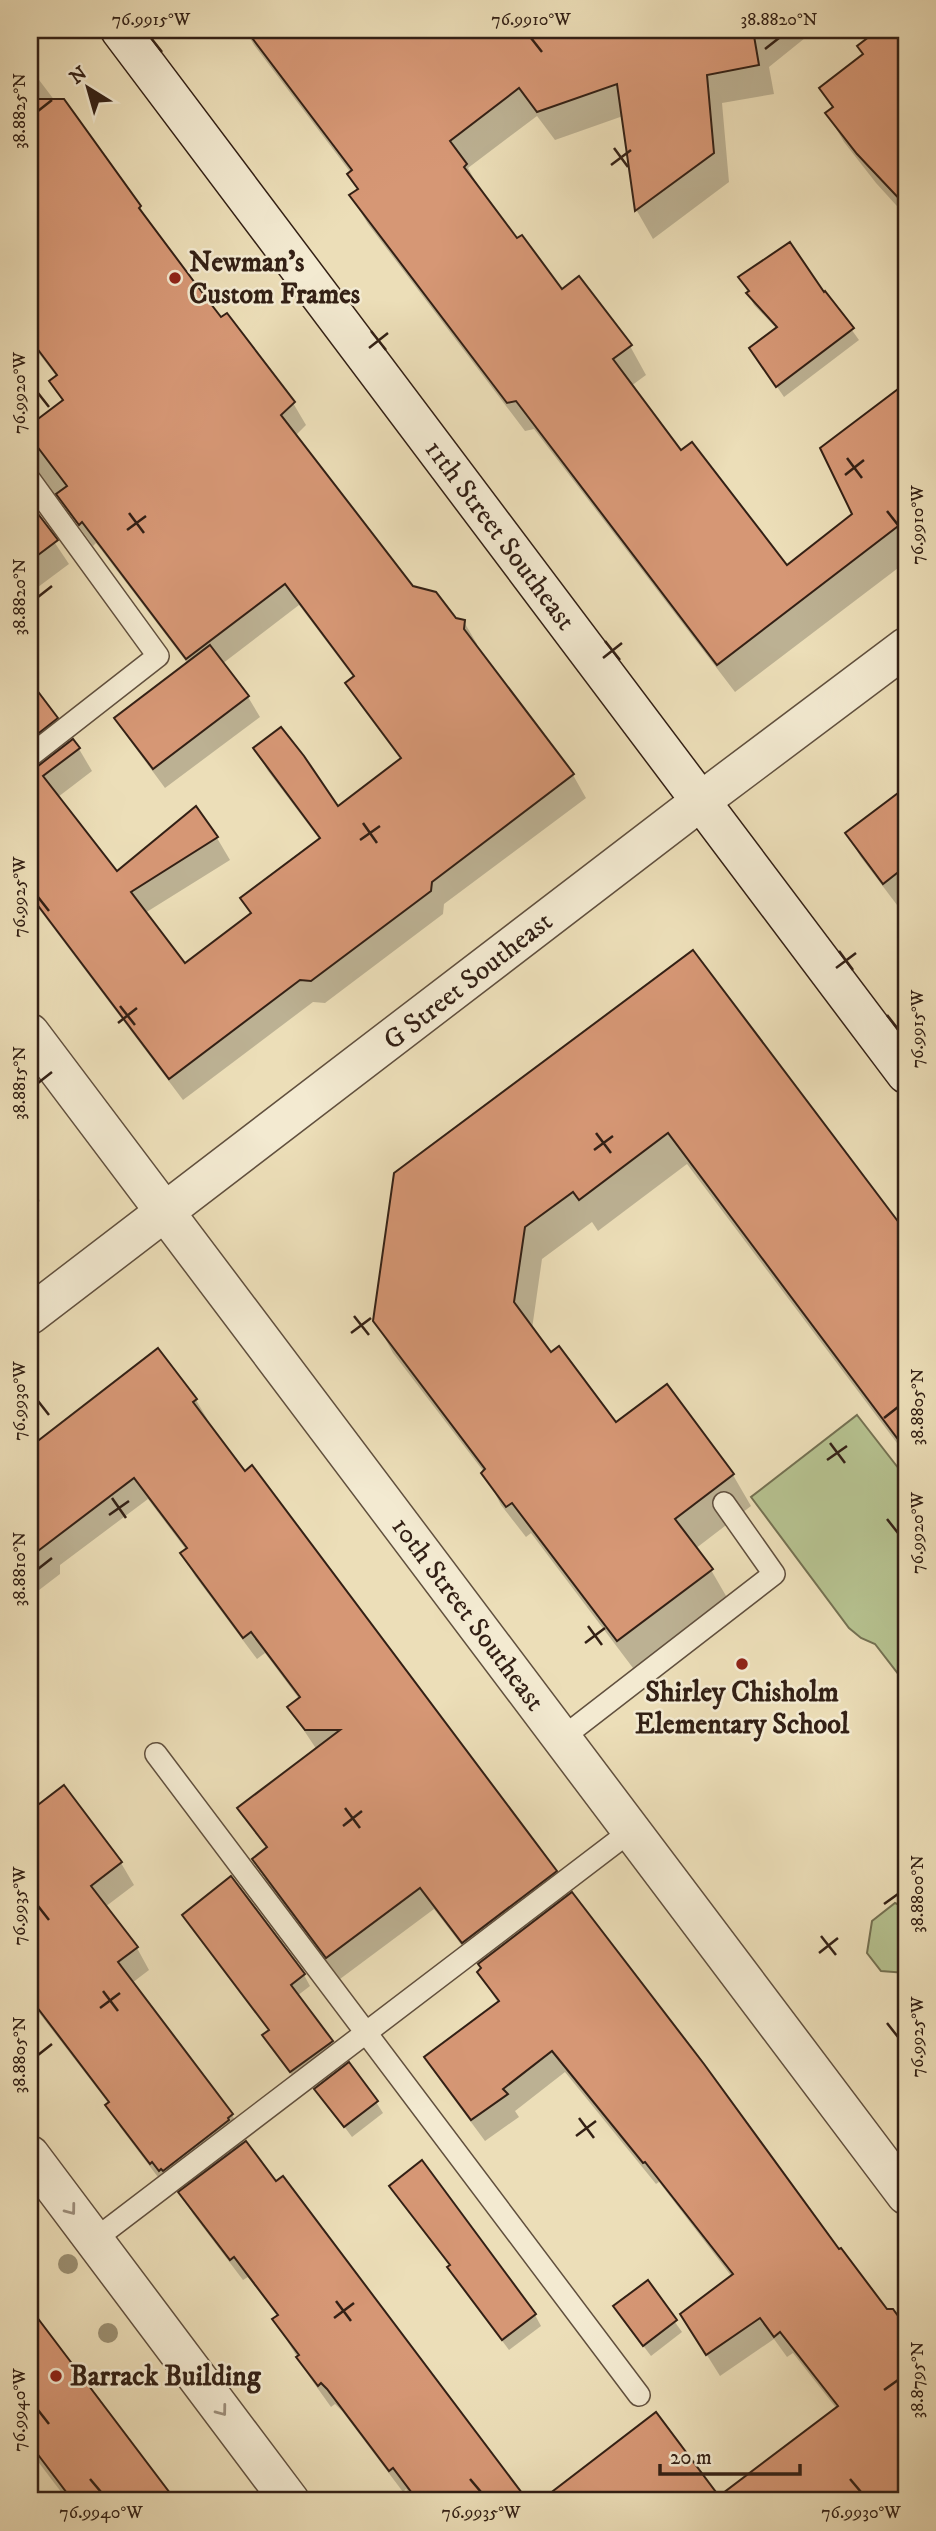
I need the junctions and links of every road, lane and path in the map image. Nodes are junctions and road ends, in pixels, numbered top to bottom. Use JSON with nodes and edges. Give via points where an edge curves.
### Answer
{"nodes":[{"id":1,"x":120,"y":30,"type":"edge"},
{"id":2,"x":30,"y":480,"type":"edge"},
{"id":3,"x":906,"y":647,"type":"edge"},
{"id":4,"x":30,"y":756,"type":"edge"},
{"id":5,"x":701,"y":801,"type":"junction"},
{"id":6,"x":30,"y":1033,"type":"edge"},
{"id":7,"x":906,"y":1074,"type":"edge"},
{"id":8,"x":166,"y":1212,"type":"junction"},
{"id":9,"x":30,"y":1315,"type":"edge"},
{"id":10,"x":724,"y":1503,"type":"dead end"},
{"id":11,"x":562,"y":1738,"type":"junction"},
{"id":12,"x":156,"y":1754,"type":"dead end"},
{"id":13,"x":632,"y":1830,"type":"junction"},
{"id":14,"x":366,"y":2033,"type":"junction"},
{"id":15,"x":30,"y":2155,"type":"edge"},
{"id":16,"x":906,"y":2195,"type":"edge"},
{"id":17,"x":94,"y":2240,"type":"junction"},
{"id":18,"x":639,"y":2395,"type":"dead end"},
{"id":19,"x":290,"y":2501,"type":"edge"}],
"edges":[{"from":1,"to":5,"type":"street","name":"11th Street Southeast"},
{"from":2,"to":4,"type":"lane","via":[[158,656]]},
{"from":3,"to":5,"type":"street","name":"G Street Southeast"},
{"from":5,"to":7,"type":"street","name":"11th Street Southeast"},
{"from":5,"to":8,"type":"street","name":"G Street Southeast"},
{"from":6,"to":8,"type":"street","name":"10th Street Southeast"},
{"from":8,"to":9,"type":"street","name":"G Street Southeast"},
{"from":8,"to":11,"type":"street","name":"10th Street Southeast"},
{"from":10,"to":11,"type":"lane","via":[[774,1574]]},
{"from":11,"to":13,"type":"street","name":"10th Street Southeast"},
{"from":12,"to":14,"type":"lane"},
{"from":13,"to":14,"type":"lane"},
{"from":13,"to":16,"type":"street","name":"10th Street Southeast"},
{"from":14,"to":17,"type":"lane"},
{"from":14,"to":18,"type":"lane"},
{"from":15,"to":17,"type":"street","one_way":true},
{"from":17,"to":19,"type":"street","one_way":true}]}
